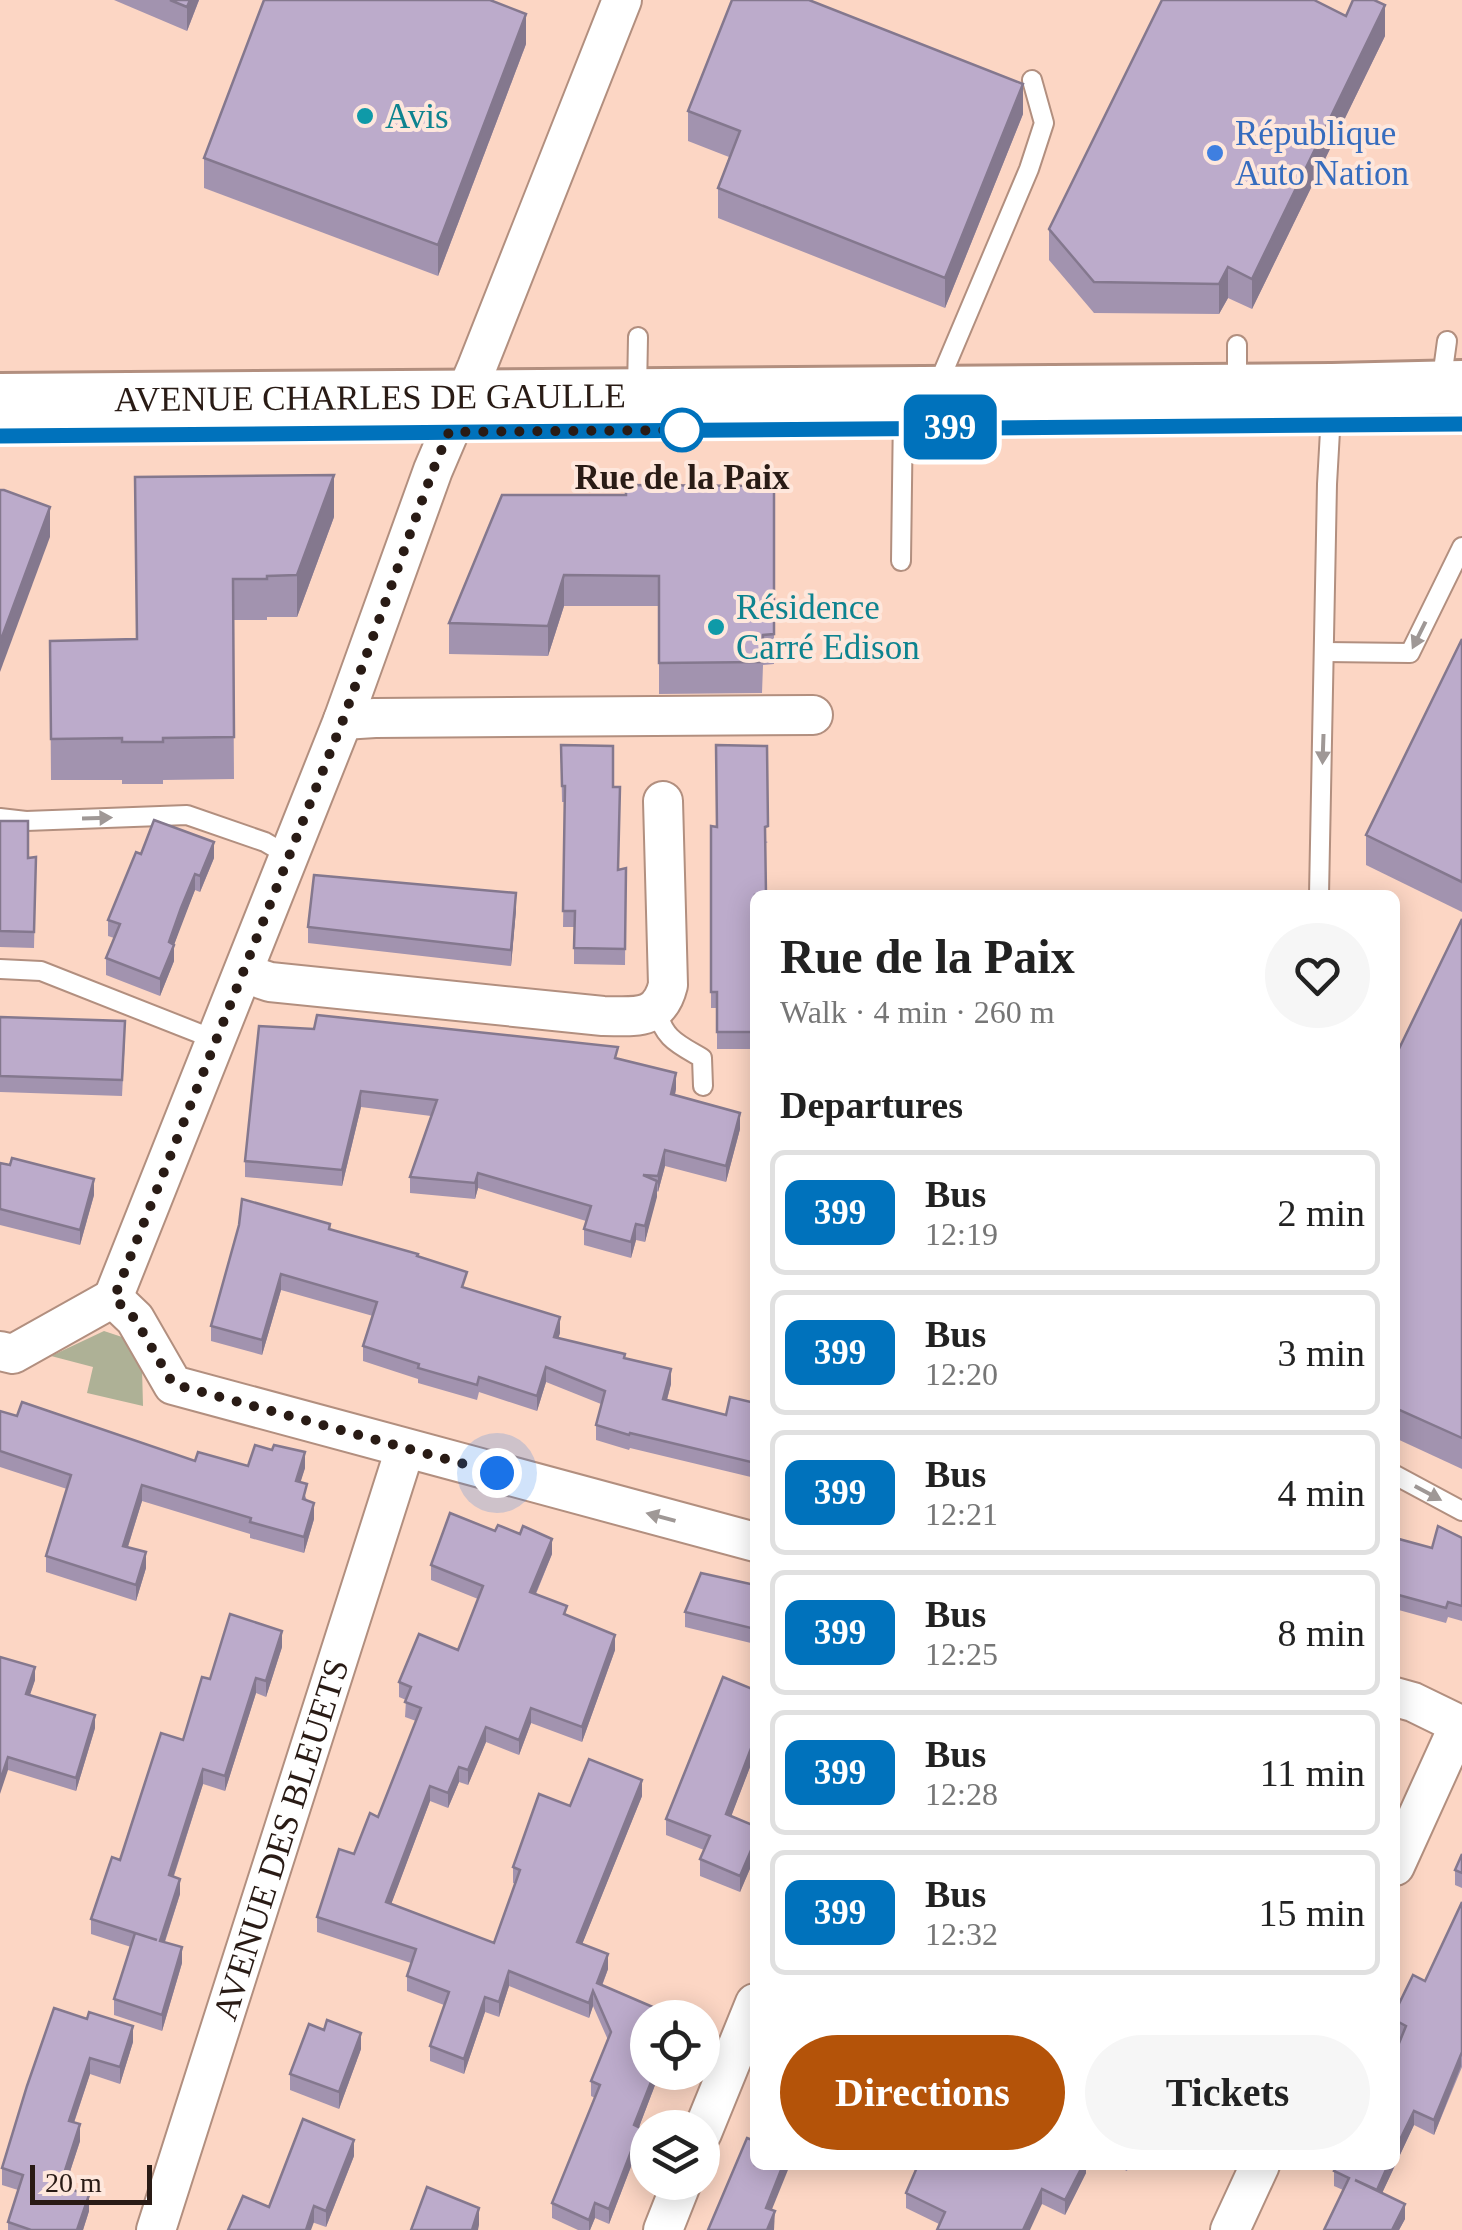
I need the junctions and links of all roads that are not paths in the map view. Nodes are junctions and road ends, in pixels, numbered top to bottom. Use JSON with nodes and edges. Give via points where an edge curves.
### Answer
{"nodes":[{"id":1,"x":622,"y":0,"type":"edge"},
{"id":2,"x":1032,"y":80,"type":"dead end"},
{"id":3,"x":638,"y":337,"type":"dead end"},
{"id":4,"x":1232,"y":381,"type":"junction"},
{"id":5,"x":1453,"y":385,"type":"edge"},
{"id":6,"x":0,"y":400,"type":"edge"},
{"id":7,"x":637,"y":404,"type":"junction"},
{"id":8,"x":1331,"y":407,"type":"junction"},
{"id":9,"x":913,"y":411,"type":"junction"},
{"id":10,"x":457,"y":414,"type":"junction"},
{"id":11,"x":0,"y":421,"type":"edge"},
{"id":12,"x":1106,"y":426,"type":"junction"},
{"id":13,"x":0,"y":436,"type":"edge"},
{"id":14,"x":1462,"y":547,"type":"edge"},
{"id":15,"x":901,"y":560,"type":"dead end"},
{"id":16,"x":1326,"y":652,"type":"junction"},
{"id":17,"x":813,"y":714,"type":"dead end"},
{"id":18,"x":343,"y":720,"type":"junction"},
{"id":19,"x":663,"y":801,"type":"dead end"},
{"id":20,"x":0,"y":818,"type":"edge"},
{"id":21,"x":289,"y":856,"type":"junction"},
{"id":22,"x":1319,"y":890,"type":"edge"},
{"id":23,"x":0,"y":969,"type":"edge"},
{"id":24,"x":244,"y":973,"type":"junction"},
{"id":25,"x":657,"y":1008,"type":"junction"},
{"id":26,"x":217,"y":1040,"type":"junction"},
{"id":27,"x":703,"y":1086,"type":"dead end"},
{"id":28,"x":114,"y":1298,"type":"junction"},
{"id":29,"x":0,"y":1352,"type":"edge"},
{"id":30,"x":405,"y":1448,"type":"junction"},
{"id":31,"x":1400,"y":1478,"type":"edge"},
{"id":32,"x":1462,"y":1510,"type":"edge"},
{"id":33,"x":750,"y":1541,"type":"edge"},
{"id":34,"x":1400,"y":1699,"type":"edge"},
{"id":35,"x":1461,"y":1725,"type":"edge"},
{"id":36,"x":1400,"y":1855,"type":"edge"},
{"id":37,"x":750,"y":2014,"type":"edge"},
{"id":38,"x":711,"y":2110,"type":"edge"},
{"id":39,"x":1258,"y":2170,"type":"edge"},
{"id":40,"x":675,"y":2200,"type":"edge"},
{"id":41,"x":156,"y":2230,"type":"edge"},
{"id":42,"x":663,"y":2230,"type":"edge"},
{"id":43,"x":1230,"y":2230,"type":"edge"}],
"edges":[{"from":1,"to":10,"type":"street"},
{"from":2,"to":9,"type":"lane","via":[[1044,123],[1029,169]]},
{"from":3,"to":7,"type":"lane"},
{"from":4,"to":8,"type":"main road","name":"AVENUE CHARLES DE GAULLE"},
{"from":4,"to":9,"type":"main road","name":"AVENUE CHARLES DE GAULLE","via":[[1039,392]]},
{"from":4,"to":12,"type":"main road"},
{"from":5,"to":8,"type":"main road","name":"AVENUE CHARLES DE GAULLE"},
{"from":6,"to":10,"type":"main road","name":"AVENUE CHARLES DE GAULLE"},
{"from":7,"to":9,"type":"main road","name":"AVENUE CHARLES DE GAULLE"},
{"from":7,"to":10,"type":"main road","name":"AVENUE CHARLES DE GAULLE"},
{"from":8,"to":12,"type":"main road","name":"AVENUE CHARLES DE GAULLE"},
{"from":8,"to":16,"type":"lane"},
{"from":9,"to":10,"type":"main road","name":"AVENUE CHARLES DE GAULLE"},
{"from":9,"to":12,"type":"main road","name":"AVENUE CHARLES DE GAULLE"},
{"from":9,"to":15,"type":"lane"},
{"from":10,"to":11,"type":"main road","name":"AVENUE CHARLES DE GAULLE"},
{"from":10,"to":13,"type":"main road","name":"AVENUE CHARLES DE GAULLE"},
{"from":10,"to":18,"type":"street"},
{"from":14,"to":16,"type":"lane","one_way":true,"via":[[1410,653]]},
{"from":16,"to":22,"type":"lane","one_way":true},
{"from":17,"to":18,"type":"street"},
{"from":18,"to":21,"type":"street"},
{"from":19,"to":25,"type":"street","via":[[668,985]]},
{"from":20,"to":21,"type":"lane","one_way":true,"via":[[187,815]]},
{"from":21,"to":24,"type":"street"},
{"from":23,"to":26,"type":"lane","via":[[41,971]]},
{"from":24,"to":25,"type":"street","via":[[270,982],[602,1016],[646,1015]]},
{"from":24,"to":26,"type":"street"},
{"from":25,"to":27,"type":"lane","via":[[671,1039],[702,1058]]},
{"from":26,"to":28,"type":"street"},
{"from":28,"to":29,"type":"street","via":[[13,1354]]},
{"from":28,"to":30,"type":"street","via":[[135,1319],[173,1384]]},
{"from":33,"to":30,"type":"street","one_way":true},
{"from":30,"to":41,"type":"street","name":"AVENUE DES BLEUETS"},
{"from":31,"to":32,"type":"lane","one_way":true},
{"from":34,"to":35,"type":"street"},
{"from":35,"to":36,"type":"street"},
{"from":37,"to":38,"type":"street"},
{"from":39,"to":43,"type":"street"},
{"from":40,"to":42,"type":"street"}]}
